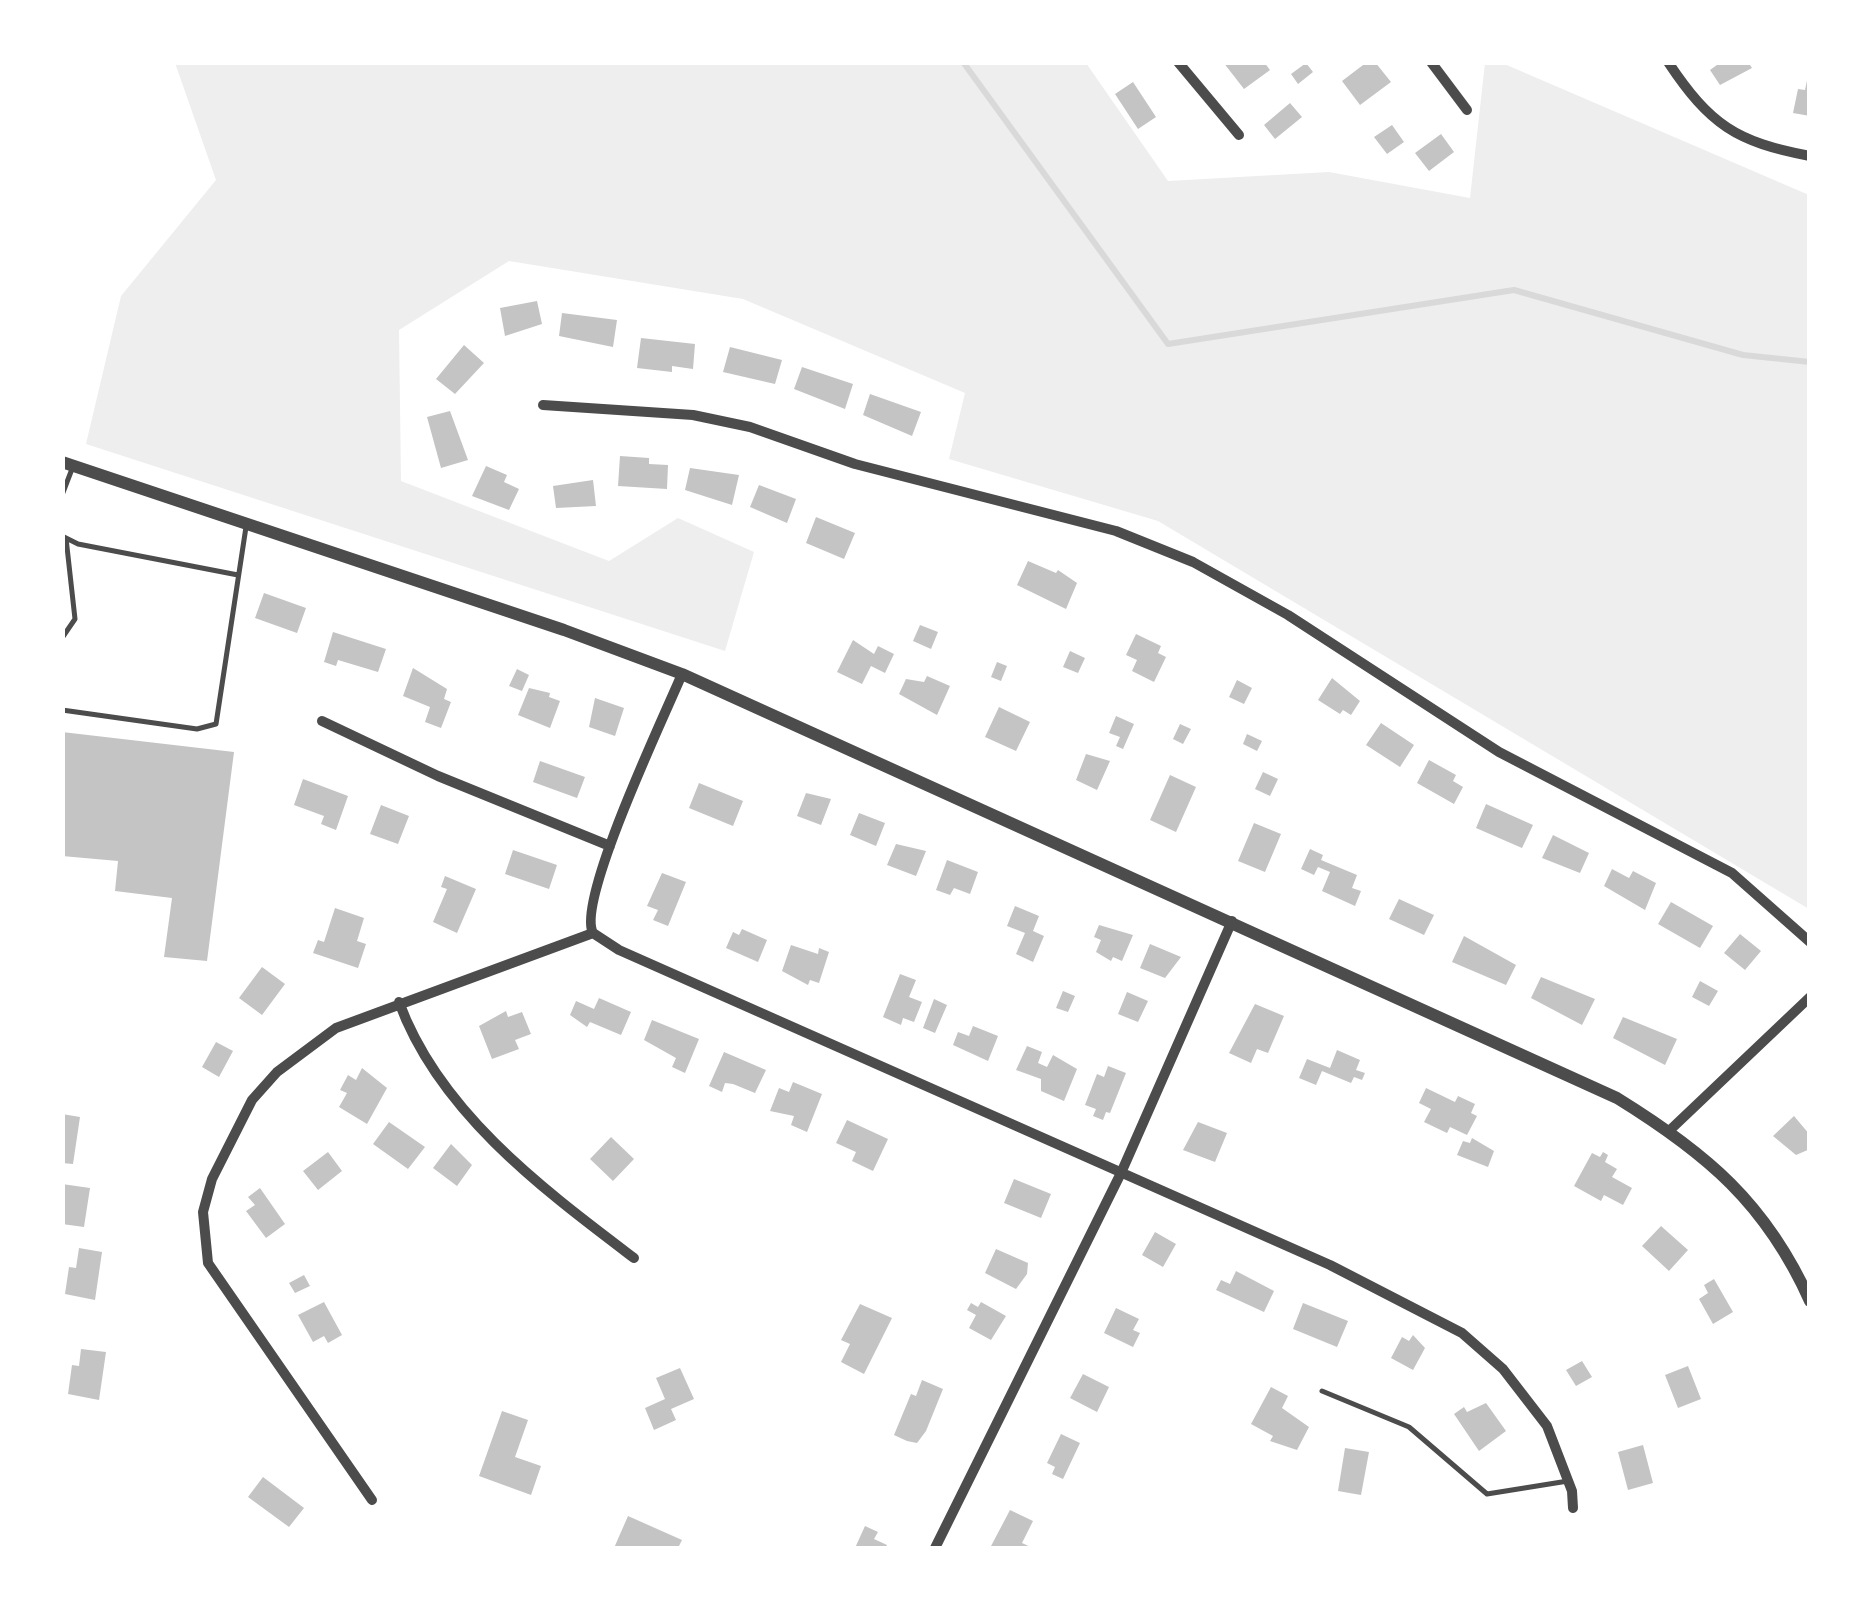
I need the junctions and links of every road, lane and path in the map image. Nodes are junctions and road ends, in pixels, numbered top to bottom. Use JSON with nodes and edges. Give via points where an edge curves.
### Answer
{"nodes":[{"id":1,"x":1178,"y":62,"type":"edge"},
{"id":2,"x":1431,"y":62,"type":"edge"},
{"id":3,"x":1668,"y":62,"type":"edge"},
{"id":4,"x":1466,"y":110,"type":"dead end"},
{"id":5,"x":1239,"y":135,"type":"dead end"},
{"id":6,"x":1810,"y":156,"type":"edge"},
{"id":7,"x":543,"y":406,"type":"dead end"},
{"id":8,"x":68,"y":464,"type":"edge"},
{"id":9,"x":62,"y":495,"type":"edge"},
{"id":10,"x":246,"y":524,"type":"junction"},
{"id":11,"x":64,"y":537,"type":"edge"},
{"id":12,"x":238,"y":575,"type":"junction"},
{"id":13,"x":62,"y":638,"type":"edge"},
{"id":14,"x":682,"y":674,"type":"junction"},
{"id":15,"x":62,"y":710,"type":"edge"},
{"id":16,"x":322,"y":721,"type":"dead end"},
{"id":17,"x":610,"y":846,"type":"junction"},
{"id":18,"x":1232,"y":922,"type":"junction"},
{"id":19,"x":594,"y":933,"type":"junction"},
{"id":20,"x":1810,"y":942,"type":"edge"},
{"id":21,"x":1810,"y":997,"type":"edge"},
{"id":22,"x":398,"y":1002,"type":"junction"},
{"id":23,"x":1670,"y":1131,"type":"junction"},
{"id":24,"x":1121,"y":1173,"type":"junction"},
{"id":25,"x":634,"y":1258,"type":"dead end"},
{"id":26,"x":1810,"y":1301,"type":"edge"},
{"id":27,"x":1322,"y":1391,"type":"dead end"},
{"id":28,"x":1568,"y":1481,"type":"junction"},
{"id":29,"x":372,"y":1500,"type":"dead end"},
{"id":30,"x":1573,"y":1508,"type":"dead end"},
{"id":31,"x":935,"y":1548,"type":"edge"}],
"edges":[{"from":1,"to":5,"type":"street"},
{"from":2,"to":4,"type":"street"},
{"from":3,"to":6,"type":"street","via":[[1718,125],[1738,138]]},
{"from":7,"to":20,"type":"street","via":[[693,415],[750,426],[854,464],[1116,531],[1192,562],[1288,615],[1500,752],[1732,873]]},
{"from":8,"to":9,"type":"lane"},
{"from":8,"to":10,"type":"street"},
{"from":10,"to":12,"type":"lane"},
{"from":10,"to":14,"type":"street"},
{"from":11,"to":12,"type":"lane"},
{"from":11,"to":13,"type":"lane","via":[[76,619]]},
{"from":12,"to":15,"type":"lane","via":[[216,724],[198,728]]},
{"from":14,"to":17,"type":"street"},
{"from":14,"to":18,"type":"street"},
{"from":16,"to":17,"type":"street"},
{"from":17,"to":19,"type":"street","via":[[589,910]]},
{"from":18,"to":23,"type":"street","via":[[1584,1082]]},
{"from":18,"to":24,"type":"street"},
{"from":19,"to":22,"type":"street"},
{"from":19,"to":24,"type":"street"},
{"from":21,"to":23,"type":"street"},
{"from":22,"to":25,"type":"street","via":[[424,1061],[448,1094]]},
{"from":22,"to":29,"type":"street","via":[[336,1028],[277,1072],[252,1100],[202,1212],[208,1263]]},
{"from":23,"to":26,"type":"street","via":[[1754,1205]]},
{"from":24,"to":28,"type":"street","via":[[1330,1265],[1462,1333],[1503,1368],[1547,1426]]},
{"from":24,"to":31,"type":"street"},
{"from":27,"to":28,"type":"lane","via":[[1409,1427],[1486,1494]]},
{"from":28,"to":30,"type":"street"}]}
